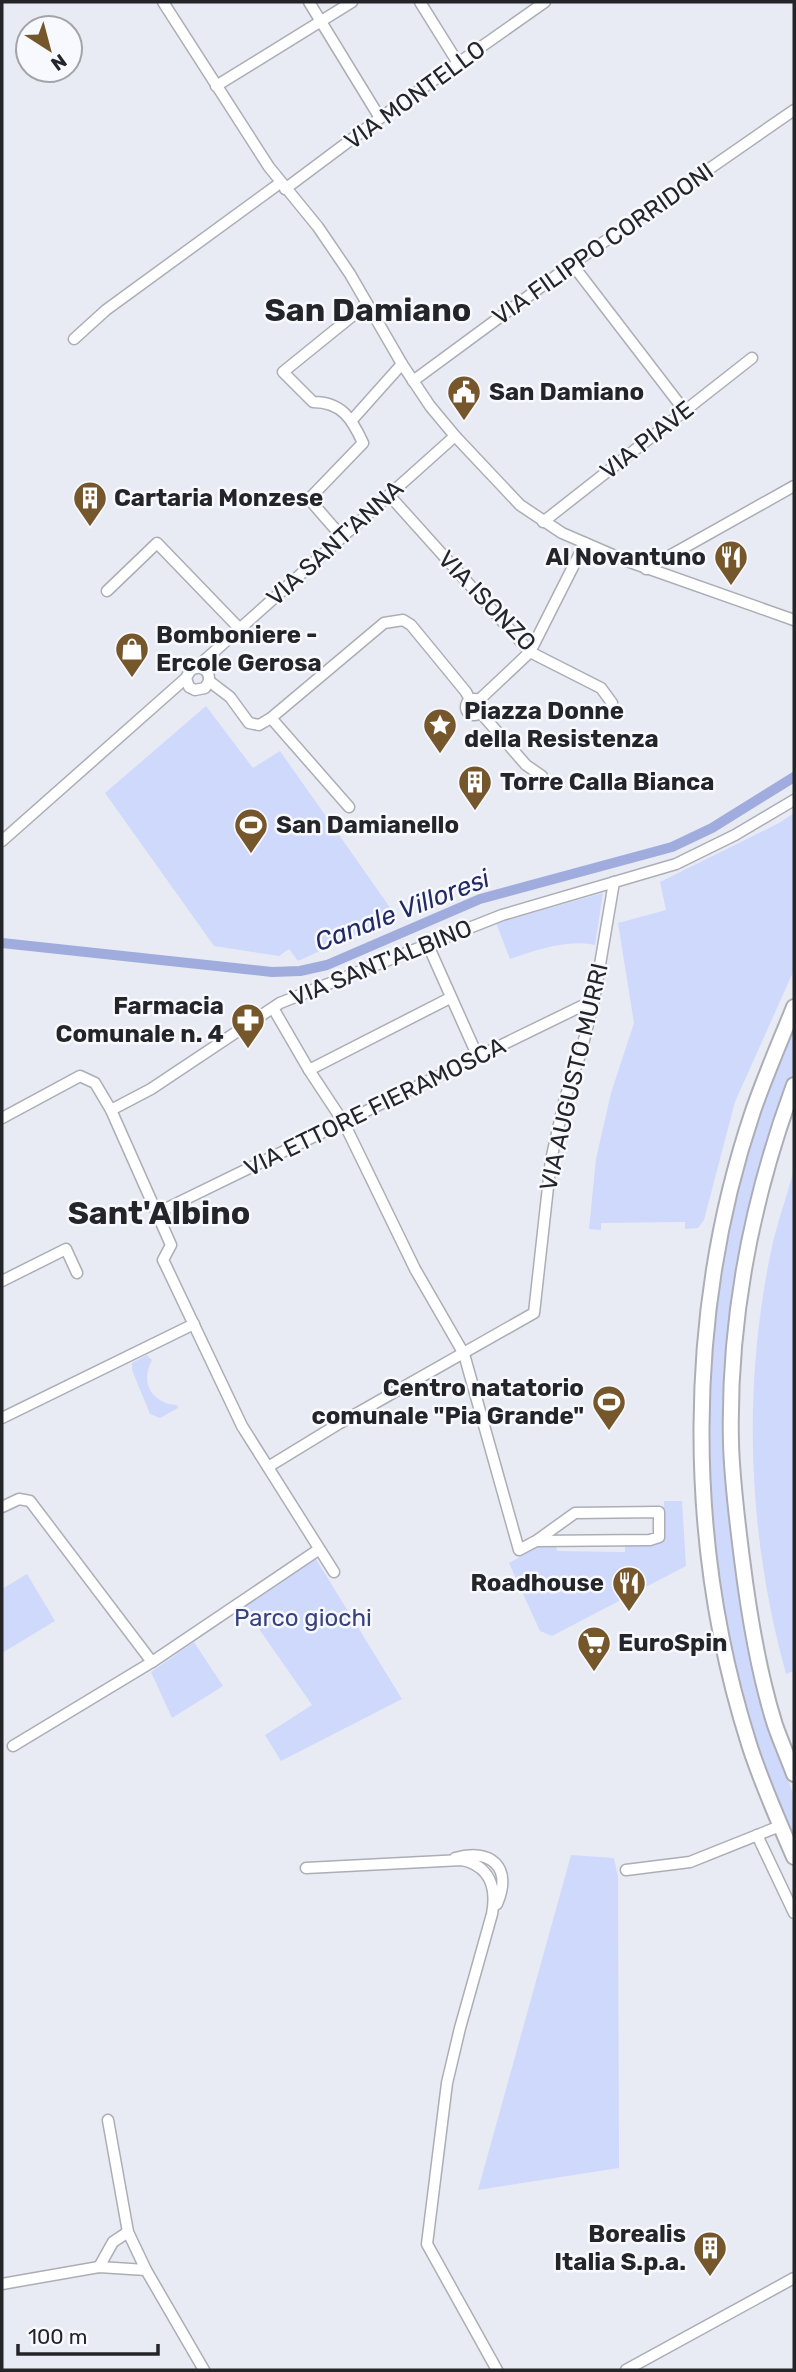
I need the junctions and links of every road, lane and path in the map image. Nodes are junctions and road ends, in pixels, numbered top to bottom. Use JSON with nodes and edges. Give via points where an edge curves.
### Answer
{"nodes":[{"id":1,"x":163,"y":2,"type":"edge"},
{"id":2,"x":309,"y":2,"type":"edge"},
{"id":3,"x":352,"y":2,"type":"edge"},
{"id":4,"x":420,"y":2,"type":"edge"},
{"id":5,"x":545,"y":2,"type":"edge"},
{"id":6,"x":322,"y":20,"type":"junction"},
{"id":7,"x":458,"y":63,"type":"junction"},
{"id":8,"x":216,"y":86,"type":"junction"},
{"id":9,"x":794,"y":110,"type":"edge"},
{"id":10,"x":380,"y":118,"type":"junction"},
{"id":11,"x":283,"y":186,"type":"junction"},
{"id":12,"x":572,"y":264,"type":"junction"},
{"id":13,"x":367,"y":304,"type":"junction"},
{"id":14,"x":74,"y":340,"type":"dead end"},
{"id":15,"x":752,"y":358,"type":"dead end"},
{"id":16,"x":402,"y":364,"type":"junction"},
{"id":17,"x":413,"y":381,"type":"junction"},
{"id":18,"x":684,"y":411,"type":"junction"},
{"id":19,"x":352,"y":420,"type":"junction"},
{"id":20,"x":454,"y":436,"type":"junction"},
{"id":21,"x":794,"y":486,"type":"edge"},
{"id":22,"x":389,"y":495,"type":"junction"},
{"id":23,"x":542,"y":522,"type":"junction"},
{"id":24,"x":342,"y":537,"type":"junction"},
{"id":25,"x":585,"y":543,"type":"junction"},
{"id":26,"x":646,"y":569,"type":"junction"},
{"id":27,"x":107,"y":591,"type":"dead end"},
{"id":28,"x":794,"y":620,"type":"edge"},
{"id":29,"x":239,"y":628,"type":"junction"},
{"id":30,"x":215,"y":650,"type":"junction"},
{"id":31,"x":530,"y":652,"type":"junction"},
{"id":32,"x":197,"y":667,"type":"junction"},
{"id":33,"x":186,"y":678,"type":"junction"},
{"id":34,"x":207,"y":681,"type":"junction"},
{"id":35,"x":191,"y":689,"type":"junction"},
{"id":36,"x":171,"y":692,"type":"junction"},
{"id":37,"x":475,"y":700,"type":"junction"},
{"id":38,"x":612,"y":703,"type":"dead end"},
{"id":39,"x":271,"y":718,"type":"junction"},
{"id":40,"x":542,"y":776,"type":"dead end"},
{"id":41,"x":794,"y":800,"type":"edge"},
{"id":42,"x":349,"y":807,"type":"dead end"},
{"id":43,"x":2,"y":841,"type":"edge"},
{"id":44,"x":614,"y":882,"type":"junction"},
{"id":45,"x":427,"y":943,"type":"junction"},
{"id":46,"x":450,"y":998,"type":"junction"},
{"id":47,"x":594,"y":1000,"type":"junction"},
{"id":48,"x":794,"y":1007,"type":"edge"},
{"id":49,"x":273,"y":1009,"type":"junction"},
{"id":50,"x":478,"y":1057,"type":"junction"},
{"id":51,"x":309,"y":1070,"type":"junction"},
{"id":52,"x":794,"y":1085,"type":"edge"},
{"id":53,"x":111,"y":1110,"type":"junction"},
{"id":54,"x":2,"y":1118,"type":"edge"},
{"id":55,"x":344,"y":1122,"type":"junction"},
{"id":56,"x":157,"y":1213,"type":"junction"},
{"id":57,"x":77,"y":1273,"type":"dead end"},
{"id":58,"x":2,"y":1281,"type":"edge"},
{"id":59,"x":194,"y":1324,"type":"junction"},
{"id":60,"x":464,"y":1354,"type":"junction"},
{"id":61,"x":2,"y":1418,"type":"edge"},
{"id":62,"x":268,"y":1467,"type":"junction"},
{"id":63,"x":2,"y":1507,"type":"edge"},
{"id":64,"x":536,"y":1541,"type":"junction"},
{"id":65,"x":318,"y":1550,"type":"junction"},
{"id":66,"x":334,"y":1572,"type":"dead end"},
{"id":67,"x":152,"y":1661,"type":"junction"},
{"id":68,"x":13,"y":1746,"type":"dead end"},
{"id":69,"x":794,"y":1774,"type":"edge"},
{"id":70,"x":780,"y":1826,"type":"junction"},
{"id":71,"x":757,"y":1835,"type":"junction"},
{"id":72,"x":794,"y":1857,"type":"edge"},
{"id":73,"x":306,"y":1868,"type":"dead end"},
{"id":74,"x":626,"y":1870,"type":"dead end"},
{"id":75,"x":794,"y":1913,"type":"edge"},
{"id":76,"x":108,"y":2120,"type":"dead end"},
{"id":77,"x":128,"y":2232,"type":"junction"},
{"id":78,"x":99,"y":2267,"type":"junction"},
{"id":79,"x":146,"y":2270,"type":"junction"},
{"id":80,"x":794,"y":2278,"type":"edge"},
{"id":81,"x":2,"y":2284,"type":"edge"},
{"id":82,"x":204,"y":2370,"type":"edge"},
{"id":83,"x":497,"y":2370,"type":"edge"},
{"id":84,"x":626,"y":2370,"type":"edge"}],
"edges":[{"from":1,"to":8,"type":"street"},
{"from":2,"to":6,"type":"street"},
{"from":3,"to":6,"type":"street"},
{"from":4,"to":7,"type":"street"},
{"from":5,"to":7,"type":"street","name":"VIA MONTELLO"},
{"from":6,"to":8,"type":"street"},
{"from":6,"to":10,"type":"street"},
{"from":7,"to":10,"type":"street","name":"VIA MONTELLO"},
{"from":8,"to":11,"type":"street"},
{"from":9,"to":12,"type":"street","name":"VIA FILIPPO CORRIDONI"},
{"from":10,"to":11,"type":"street","name":"VIA MONTELLO"},
{"from":11,"to":13,"type":"street","via":[[324,236]]},
{"from":11,"to":14,"type":"street","name":"VIA MONTELLO","via":[[106,310]]},
{"from":12,"to":17,"type":"street","name":"VIA FILIPPO CORRIDONI"},
{"from":12,"to":18,"type":"street"},
{"from":13,"to":16,"type":"street"},
{"from":13,"to":19,"type":"street","via":[[283,372],[313,402],[329,402]]},
{"from":15,"to":18,"type":"street","name":"VIA PIAVE"},
{"from":16,"to":17,"type":"street"},
{"from":16,"to":19,"type":"street"},
{"from":17,"to":20,"type":"street"},
{"from":18,"to":23,"type":"street","name":"VIA PIAVE"},
{"from":19,"to":24,"type":"street","via":[[363,443],[309,499]]},
{"from":20,"to":22,"type":"street","name":"VIA SANT'ANNA"},
{"from":20,"to":23,"type":"street"},
{"from":21,"to":26,"type":"street"},
{"from":22,"to":24,"type":"street","name":"VIA SANT'ANNA"},
{"from":22,"to":31,"type":"street","name":"VIA ISONZO"},
{"from":23,"to":25,"type":"street"},
{"from":24,"to":29,"type":"street","name":"VIA SANT'ANNA"},
{"from":25,"to":26,"type":"street"},
{"from":25,"to":31,"type":"street"},
{"from":26,"to":28,"type":"street"},
{"from":27,"to":29,"type":"street","via":[[158,543]]},
{"from":29,"to":30,"type":"street","name":"VIA SANT'ANNA"},
{"from":30,"to":32,"type":"street","name":"VIA SANT'ANNA"},
{"from":30,"to":34,"type":"street"},
{"from":31,"to":37,"type":"street"},
{"from":31,"to":38,"type":"street","name":"VIA ISONZO","via":[[601,688]]},
{"from":32,"to":33,"type":"street","name":"VIA SANT'ANNA"},
{"from":32,"to":34,"type":"street"},
{"from":33,"to":35,"type":"street"},
{"from":33,"to":36,"type":"street","name":"VIA SANT'ANNA"},
{"from":34,"to":35,"type":"street","via":[[198,691]]},
{"from":34,"to":39,"type":"street","via":[[230,697],[251,724]]},
{"from":35,"to":36,"type":"street"},
{"from":36,"to":43,"type":"street","name":"VIA SANT'ANNA"},
{"from":37,"to":39,"type":"street","via":[[411,625],[393,620]]},
{"from":37,"to":40,"type":"street","via":[[526,765]]},
{"from":39,"to":42,"type":"street"},
{"from":41,"to":44,"type":"street","name":"VIA SANT'ALBINO","via":[[704,852]]},
{"from":44,"to":45,"type":"street","name":"VIA SANT'ALBINO"},
{"from":44,"to":47,"type":"street","name":"VIA AUGUSTO MURRI"},
{"from":45,"to":46,"type":"street"},
{"from":45,"to":49,"type":"street","name":"VIA SANT'ALBINO"},
{"from":46,"to":50,"type":"street"},
{"from":46,"to":51,"type":"street"},
{"from":47,"to":50,"type":"street","name":"VIA ETTORE FIERAMOSCA"},
{"from":47,"to":60,"type":"street","name":"VIA AUGUSTO MURRI","via":[[556,1130],[534,1313]]},
{"from":48,"to":70,"type":"main road","via":[[753,1113],[723,1225],[711,1287],[703,1410],[703,1508],[718,1619],[749,1744]]},
{"from":49,"to":51,"type":"street"},
{"from":49,"to":53,"type":"street","name":"VIA SANT'ALBINO"},
{"from":50,"to":55,"type":"street","name":"VIA ETTORE FIERAMOSCA"},
{"from":51,"to":55,"type":"street"},
{"from":52,"to":69,"type":"main road","via":[[774,1142],[738,1302],[731,1442],[751,1624],[761,1674]]},
{"from":53,"to":54,"type":"street","via":[[95,1083],[80,1076]]},
{"from":53,"to":56,"type":"street"},
{"from":55,"to":56,"type":"street","name":"VIA ETTORE FIERAMOSCA"},
{"from":55,"to":60,"type":"street","via":[[415,1269]]},
{"from":56,"to":59,"type":"street","via":[[171,1245],[163,1260]]},
{"from":57,"to":58,"type":"street","via":[[65,1249]]},
{"from":59,"to":61,"type":"street"},
{"from":59,"to":62,"type":"street","via":[[242,1426]]},
{"from":60,"to":62,"type":"street"},
{"from":60,"to":64,"type":"street","via":[[519,1550]]},
{"from":62,"to":65,"type":"street"},
{"from":63,"to":67,"type":"street","via":[[19,1499],[30,1501]]},
{"from":64,"to":64,"type":"street","via":[[650,1540],[659,1537],[659,1512],[575,1513]]},
{"from":65,"to":66,"type":"street"},
{"from":65,"to":67,"type":"street"},
{"from":67,"to":68,"type":"street"},
{"from":70,"to":71,"type":"street"},
{"from":70,"to":72,"type":"main road"},
{"from":71,"to":74,"type":"street","via":[[690,1862]]},
{"from":71,"to":75,"type":"street"},
{"from":73,"to":83,"type":"street","via":[[445,1861],[476,1854],[496,1863],[501,1873],[503,1884],[447,2083],[427,2245]]},
{"from":76,"to":77,"type":"street"},
{"from":77,"to":78,"type":"street","via":[[113,2242]]},
{"from":77,"to":79,"type":"street"},
{"from":78,"to":79,"type":"street"},
{"from":78,"to":81,"type":"street"},
{"from":79,"to":82,"type":"street"},
{"from":80,"to":84,"type":"street"}]}
